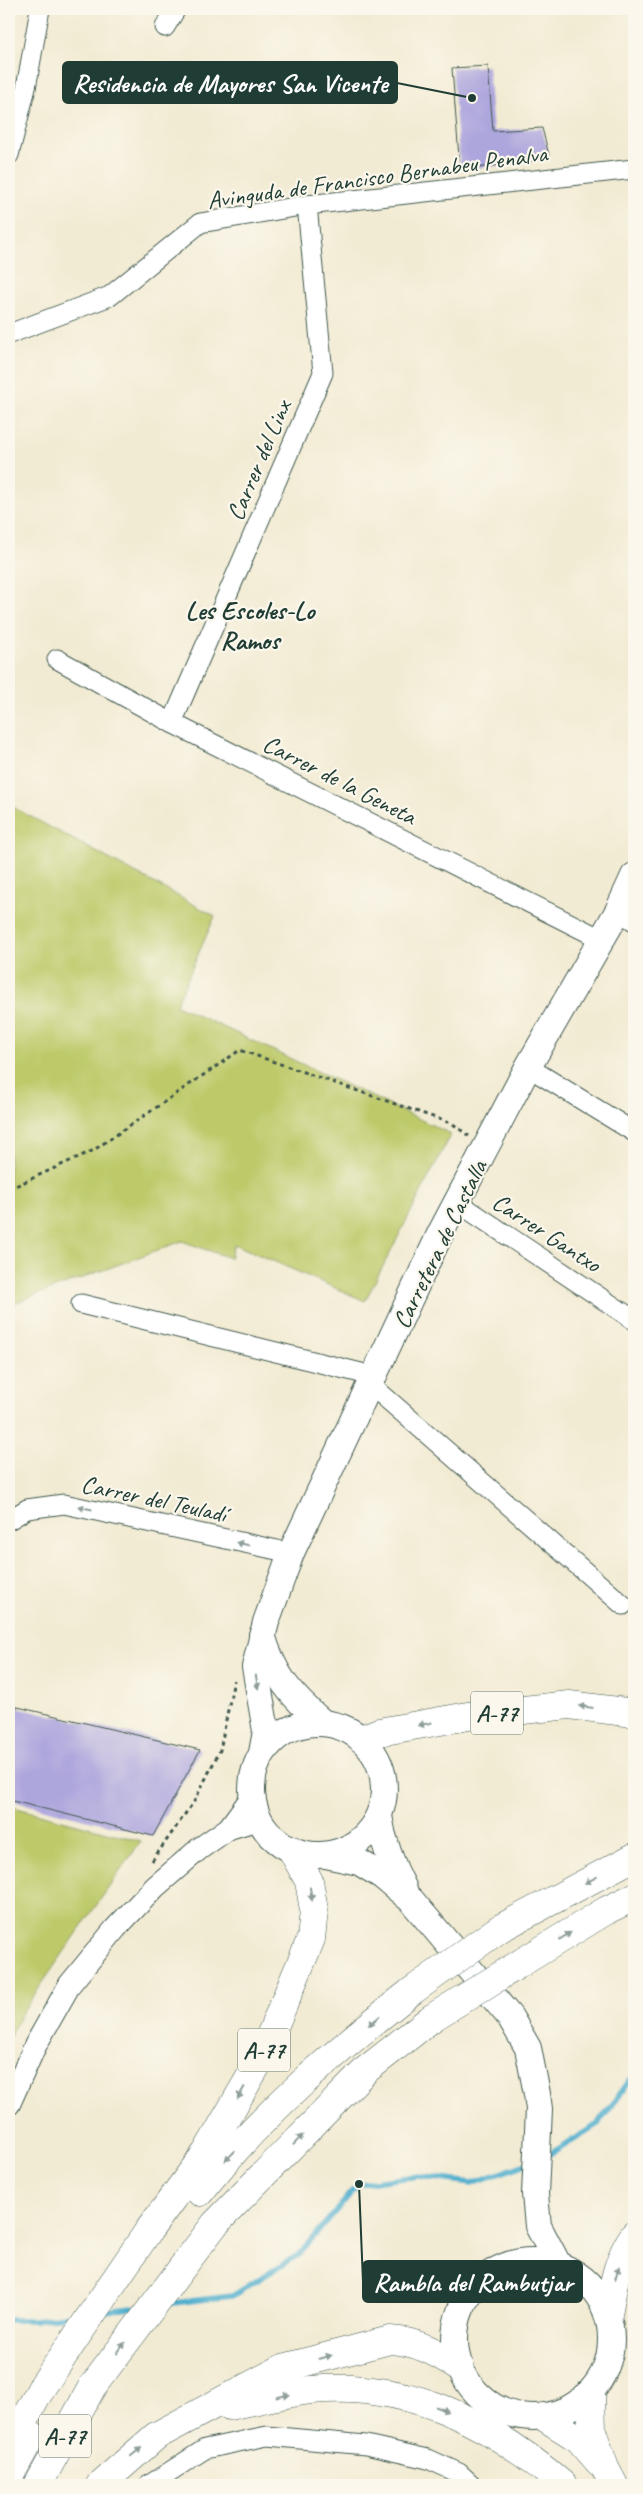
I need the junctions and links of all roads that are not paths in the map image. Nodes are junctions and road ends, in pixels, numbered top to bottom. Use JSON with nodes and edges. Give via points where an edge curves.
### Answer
{"nodes":[{"id":1,"x":40,"y":9,"type":"edge"},
{"id":2,"x":176,"y":9,"type":"edge"},
{"id":3,"x":165,"y":26,"type":"dead end"},
{"id":4,"x":10,"y":148,"type":"edge"},
{"id":5,"x":634,"y":168,"type":"edge"},
{"id":6,"x":307,"y":205,"type":"junction"},
{"id":7,"x":9,"y":334,"type":"edge"},
{"id":8,"x":58,"y":659,"type":"dead end"},
{"id":9,"x":172,"y":723,"type":"junction"},
{"id":10,"x":634,"y":876,"type":"edge"},
{"id":11,"x":626,"y":916,"type":"edge"},
{"id":12,"x":601,"y":939,"type":"junction"},
{"id":13,"x":528,"y":1067,"type":"junction"},
{"id":14,"x":634,"y":1132,"type":"edge"},
{"id":15,"x":456,"y":1202,"type":"junction"},
{"id":16,"x":81,"y":1304,"type":"dead end"},
{"id":17,"x":634,"y":1320,"type":"edge"},
{"id":18,"x":371,"y":1385,"type":"junction"},
{"id":19,"x":9,"y":1520,"type":"edge"},
{"id":20,"x":291,"y":1553,"type":"junction"},
{"id":21,"x":623,"y":1604,"type":"dead end"},
{"id":22,"x":264,"y":1628,"type":"junction"},
{"id":23,"x":634,"y":1713,"type":"edge"},
{"id":24,"x":322,"y":1722,"type":"junction"},
{"id":25,"x":362,"y":1739,"type":"junction"},
{"id":26,"x":262,"y":1753,"type":"junction"},
{"id":27,"x":256,"y":1808,"type":"junction"},
{"id":28,"x":379,"y":1816,"type":"junction"},
{"id":29,"x":292,"y":1850,"type":"junction"},
{"id":30,"x":326,"y":1855,"type":"junction"},
{"id":31,"x":634,"y":1857,"type":"edge"},
{"id":32,"x":634,"y":1896,"type":"edge"},
{"id":33,"x":411,"y":1900,"type":"junction"},
{"id":34,"x":9,"y":2104,"type":"edge"},
{"id":35,"x":535,"y":2194,"type":"junction"},
{"id":36,"x":158,"y":2233,"type":"junction"},
{"id":37,"x":634,"y":2235,"type":"edge"},
{"id":38,"x":508,"y":2264,"type":"junction"},
{"id":39,"x":558,"y":2264,"type":"junction"},
{"id":40,"x":608,"y":2314,"type":"junction"},
{"id":41,"x":460,"y":2367,"type":"junction"},
{"id":42,"x":51,"y":2388,"type":"junction"},
{"id":43,"x":591,"y":2394,"type":"junction"},
{"id":44,"x":201,"y":2412,"type":"junction"},
{"id":45,"x":544,"y":2417,"type":"junction"},
{"id":46,"x":9,"y":2448,"type":"edge"},
{"id":47,"x":9,"y":2477,"type":"edge"},
{"id":48,"x":609,"y":2477,"type":"edge"},
{"id":49,"x":38,"y":2485,"type":"edge"},
{"id":50,"x":100,"y":2485,"type":"edge"},
{"id":51,"x":149,"y":2485,"type":"edge"},
{"id":52,"x":472,"y":2485,"type":"edge"},
{"id":53,"x":563,"y":2485,"type":"edge"}],
"edges":[{"from":1,"to":4,"type":"street","via":[[26,88]]},
{"from":2,"to":3,"type":"street"},
{"from":5,"to":6,"type":"street","name":"Avinguda de Francisco Bernabeu Penalva"},
{"from":6,"to":7,"type":"street","name":"Avinguda de Francisco Bernabeu Penalva","via":[[200,223],[110,296]]},
{"from":6,"to":9,"type":"street","name":"Carrer del Linx","via":[[323,373]]},
{"from":8,"to":9,"type":"street","name":"Carrer de la Geneta"},
{"from":9,"to":12,"type":"street","name":"Carrer de la Geneta"},
{"from":10,"to":11,"type":"main road","name":"Carretera de Castalla"},
{"from":11,"to":12,"type":"main road","name":"Carretera de Castalla"},
{"from":12,"to":13,"type":"main road","name":"Carretera de Castalla"},
{"from":13,"to":14,"type":"street"},
{"from":13,"to":15,"type":"main road","name":"Carretera de Castalla"},
{"from":15,"to":17,"type":"street","name":"Carrer Gantxo"},
{"from":15,"to":18,"type":"main road","name":"Carretera de Castalla"},
{"from":16,"to":18,"type":"street","via":[[361,1372]]},
{"from":18,"to":20,"type":"main road","name":"Carretera de Castalla"},
{"from":18,"to":21,"type":"street"},
{"from":20,"to":19,"type":"street","name":"Carrer del Teuladí","one_way":true,"via":[[64,1504],[27,1509]]},
{"from":20,"to":22,"type":"main road","name":"Carretera de Castalla"},
{"from":22,"to":24,"type":"main road","via":[[274,1669],[286,1688]]},
{"from":22,"to":26,"type":"main road","name":"Carretera de Castalla","one_way":true,"via":[[255,1667],[266,1732]]},
{"from":23,"to":25,"type":"highway","number":"A-77","one_way":true,"via":[[569,1705],[468,1716],[380,1732]]},
{"from":24,"to":25,"type":"main road","via":[[344,1727]]},
{"from":24,"to":26,"type":"main road","via":[[304,1723],[288,1729],[273,1739]]},
{"from":25,"to":28,"type":"main road","via":[[376,1755],[383,1774],[384,1796]]},
{"from":26,"to":27,"type":"main road","via":[[253,1774]]},
{"from":27,"to":29,"type":"main road","via":[[267,1832]]},
{"from":27,"to":34,"type":"street","via":[[199,1849],[155,1887],[115,1929],[70,1984],[35,2046]]},
{"from":28,"to":30,"type":"main road","via":[[366,1835],[348,1848]]},
{"from":28,"to":33,"type":"main road","via":[[390,1863]]},
{"from":29,"to":30,"type":"main road"},
{"from":29,"to":36,"type":"highway","number":"A-77","one_way":true,"via":[[309,1881],[314,1910],[311,1939],[260,2060]]},
{"from":30,"to":33,"type":"main road","via":[[359,1862]]},
{"from":31,"to":36,"type":"highway","number":"A-77","one_way":true,"bridge":true,"via":[[499,1929],[337,2050],[223,2162]]},
{"from":49,"to":32,"type":"highway","number":"A-77","one_way":true,"bridge":true,"via":[[92,2387],[214,2224],[366,2070],[432,2018]]},
{"from":33,"to":35,"type":"main road","via":[[510,2017],[528,2048],[539,2109]]},
{"from":35,"to":38,"type":"main road","via":[[525,2242]]},
{"from":35,"to":39,"type":"main road","via":[[538,2226]]},
{"from":36,"to":42,"type":"highway","number":"A-77"},
{"from":40,"to":37,"type":"highway","one_way":true,"via":[[615,2276],[626,2246]]},
{"from":38,"to":39,"type":"main road","via":[[533,2260]]},
{"from":38,"to":41,"type":"main road","via":[[489,2273],[473,2287],[462,2305],[456,2325],[455,2346]]},
{"from":39,"to":40,"type":"main road","via":[[580,2275],[597,2292]]},
{"from":40,"to":43,"type":"main road","via":[[612,2335],[610,2356],[603,2376]]},
{"from":44,"to":41,"type":"highway","one_way":true,"via":[[283,2368],[390,2340],[422,2346]]},
{"from":41,"to":45,"type":"main road","via":[[470,2386],[503,2412],[523,2417]]},
{"from":42,"to":46,"type":"highway","number":"A-77"},
{"from":42,"to":47,"type":"highway","number":"A-77"},
{"from":43,"to":45,"type":"main road","via":[[570,2409]]},
{"from":43,"to":48,"type":"highway","via":[[592,2431]]},
{"from":50,"to":44,"type":"highway","one_way":true,"via":[[156,2436]]},
{"from":44,"to":53,"type":"highway","one_way":true,"via":[[311,2390],[357,2389],[407,2396],[471,2420],[507,2442]]},
{"from":45,"to":48,"type":"highway","via":[[579,2438]]},
{"from":51,"to":52,"type":"street","via":[[204,2449],[267,2436],[366,2445],[428,2458],[459,2473]]}]}
